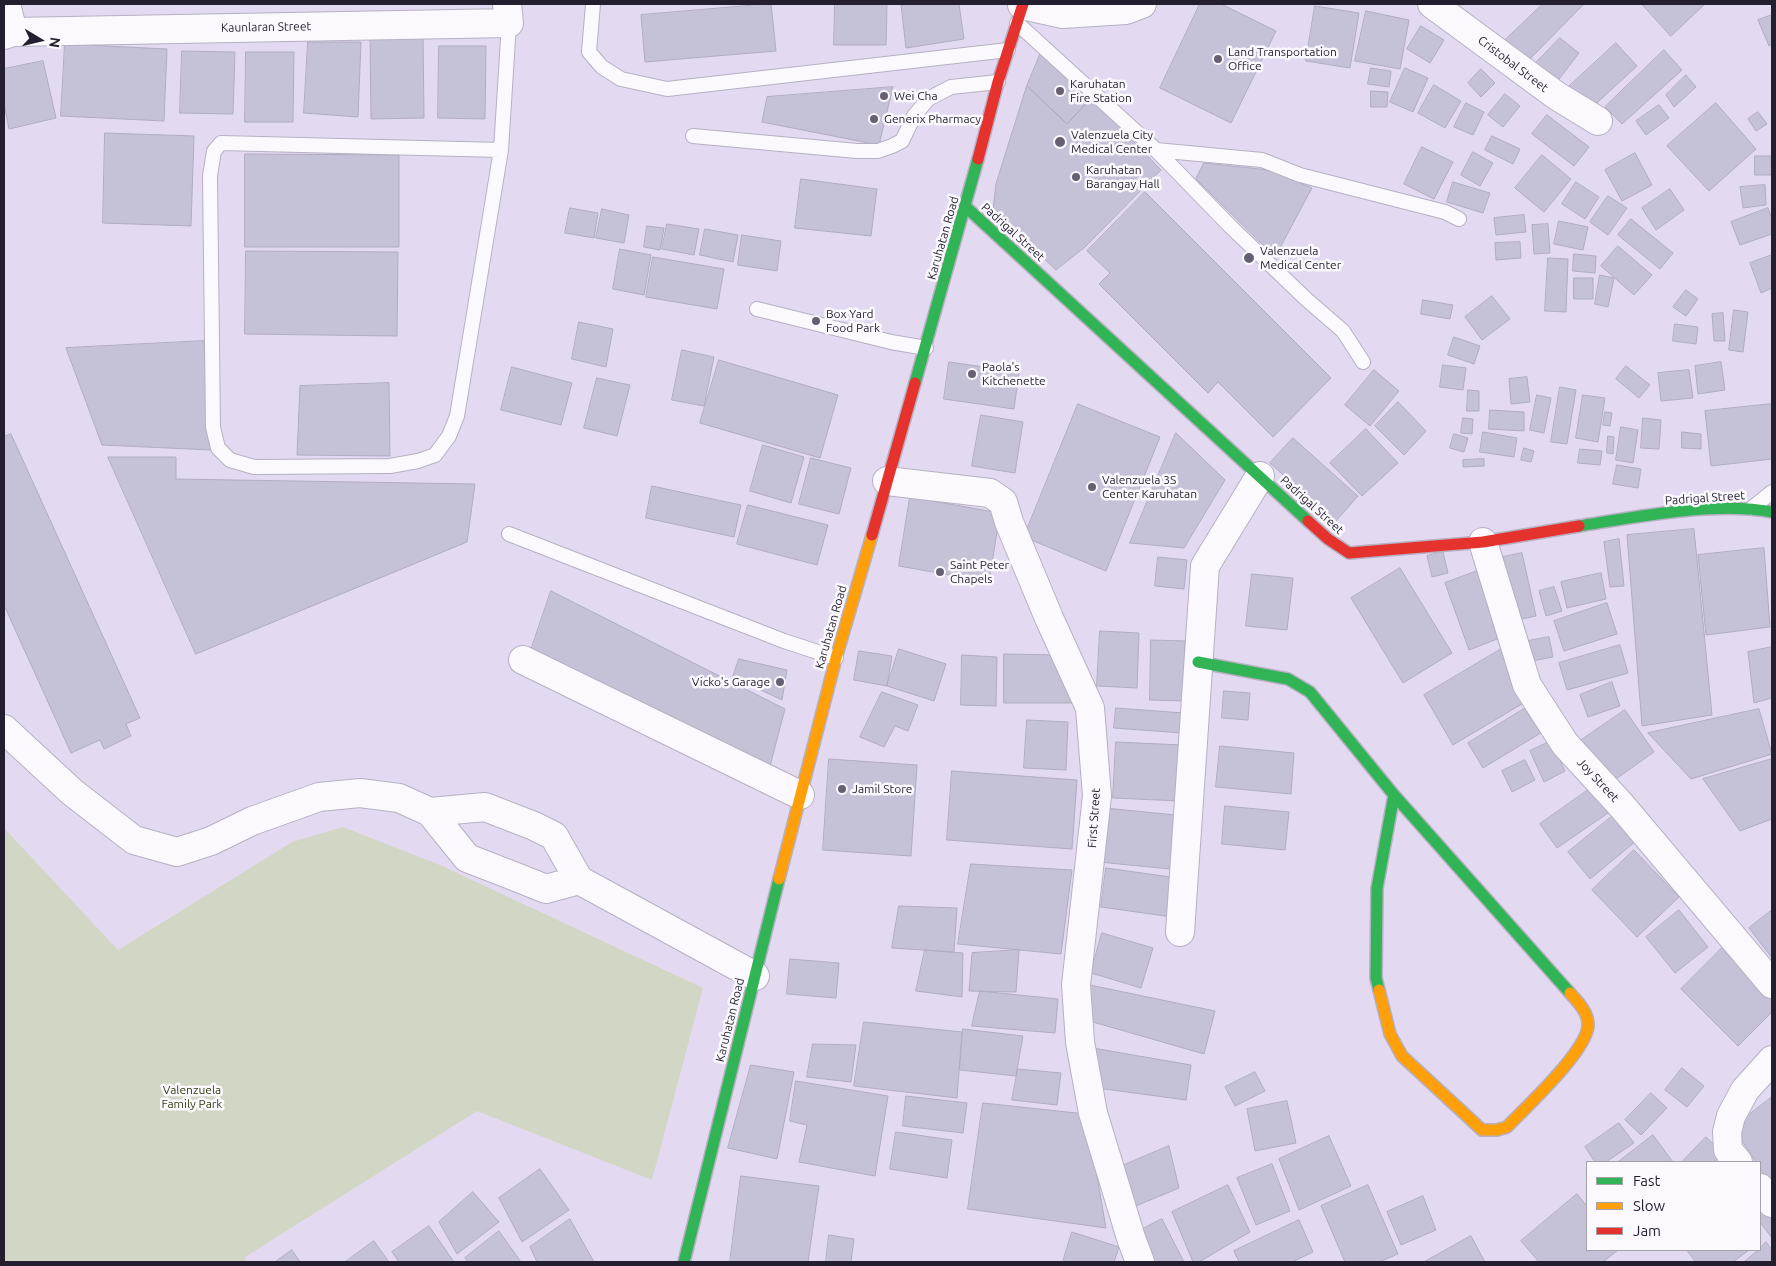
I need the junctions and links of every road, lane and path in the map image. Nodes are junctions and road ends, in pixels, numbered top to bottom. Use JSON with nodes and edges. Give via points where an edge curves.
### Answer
{"nodes":[{"id":1,"x":6,"y":4,"type":"edge"},
{"id":2,"x":593,"y":4,"type":"edge"},
{"id":3,"x":1142,"y":4,"type":"edge"},
{"id":4,"x":1432,"y":4,"type":"edge"},
{"id":5,"x":1021,"y":11,"type":"edge"},
{"id":6,"x":508,"y":13,"type":"edge"},
{"id":7,"x":8,"y":33,"type":"edge"},
{"id":8,"x":1008,"y":50,"type":"junction"},
{"id":9,"x":998,"y":82,"type":"junction"},
{"id":10,"x":1598,"y":121,"type":"dead end"},
{"id":11,"x":693,"y":136,"type":"dead end"},
{"id":12,"x":501,"y":150,"type":"junction"},
{"id":13,"x":1156,"y":150,"type":"junction"},
{"id":14,"x":966,"y":207,"type":"junction"},
{"id":15,"x":1459,"y":219,"type":"dead end"},
{"id":16,"x":757,"y":309,"type":"dead end"},
{"id":17,"x":926,"y":348,"type":"junction"},
{"id":18,"x":1363,"y":362,"type":"dead end"},
{"id":19,"x":1260,"y":476,"type":"junction"},
{"id":20,"x":887,"y":481,"type":"junction"},
{"id":21,"x":1772,"y":492,"type":"edge"},
{"id":22,"x":1752,"y":508,"type":"junction"},
{"id":23,"x":1772,"y":512,"type":"edge"},
{"id":24,"x":509,"y":534,"type":"dead end"},
{"id":25,"x":1484,"y":542,"type":"junction"},
{"id":26,"x":836,"y":658,"type":"junction"},
{"id":27,"x":523,"y":660,"type":"dead end"},
{"id":28,"x":1198,"y":662,"type":"junction"},
{"id":29,"x":4,"y":729,"type":"edge"},
{"id":30,"x":800,"y":795,"type":"junction"},
{"id":31,"x":1394,"y":795,"type":"junction"},
{"id":32,"x":430,"y":812,"type":"junction"},
{"id":33,"x":579,"y":880,"type":"junction"},
{"id":34,"x":1180,"y":932,"type":"dead end"},
{"id":35,"x":755,"y":976,"type":"junction"},
{"id":36,"x":1772,"y":984,"type":"edge"},
{"id":37,"x":1772,"y":1060,"type":"edge"},
{"id":38,"x":1737,"y":1161,"type":"edge"},
{"id":39,"x":1761,"y":1189,"type":"edge"},
{"id":40,"x":1772,"y":1204,"type":"edge"},
{"id":41,"x":684,"y":1262,"type":"edge"},
{"id":42,"x":1140,"y":1262,"type":"edge"}],
"edges":[{"from":1,"to":7,"type":"street"},
{"from":2,"to":8,"type":"lane","via":[[589,52],[602,67],[621,79],[667,89]]},
{"from":3,"to":5,"type":"street","via":[[1126,10],[1063,14]]},
{"from":4,"to":10,"type":"street","name":"Cristobal Street","via":[[1557,96]]},
{"from":5,"to":8,"type":"street","name":"Karuhatan Road"},
{"from":5,"to":13,"type":"lane"},
{"from":6,"to":7,"type":"street","name":"Kaunlaran Street"},
{"from":6,"to":12,"type":"lane"},
{"from":8,"to":9,"type":"street","name":"Karuhatan Road"},
{"from":9,"to":11,"type":"lane","via":[[951,87],[928,99],[914,116],[902,141],[878,150],[857,151]]},
{"from":9,"to":14,"type":"street","name":"Karuhatan Road"},
{"from":12,"to":12,"type":"lane","via":[[221,143],[214,151],[210,176],[213,427],[218,448],[230,460],[254,467],[390,466],[435,455],[449,436],[457,416]]},
{"from":13,"to":15,"type":"lane","via":[[1262,160],[1300,175],[1445,212]]},
{"from":13,"to":18,"type":"lane","via":[[1231,227],[1343,331]]},
{"from":14,"to":17,"type":"street","name":"Karuhatan Road"},
{"from":14,"to":19,"type":"street","name":"Padrigal Street"},
{"from":16,"to":17,"type":"lane"},
{"from":17,"to":20,"type":"street","name":"Karuhatan Road"},
{"from":19,"to":25,"type":"street","name":"Padrigal Street","via":[[1328,539],[1349,553]]},
{"from":19,"to":28,"type":"street","via":[[1206,566]]},
{"from":20,"to":26,"type":"street","name":"Karuhatan Road"},
{"from":20,"to":42,"type":"street","name":"First Street","via":[[990,493],[1003,502],[1048,618],[1090,708],[1097,796],[1076,985],[1080,1042],[1093,1113]]},
{"from":21,"to":22,"type":"lane"},
{"from":22,"to":23,"type":"street","name":"Padrigal Street"},
{"from":22,"to":25,"type":"street","name":"Padrigal Street","via":[[1624,519]]},
{"from":24,"to":26,"type":"lane","via":[[784,641]]},
{"from":25,"to":36,"type":"street","name":"Joy Street","via":[[1527,685],[1565,744],[1621,805]]},
{"from":26,"to":30,"type":"street","name":"Karuhatan Road"},
{"from":27,"to":30,"type":"street"},
{"from":28,"to":31,"type":"street","via":[[1288,679],[1310,692]]},
{"from":28,"to":34,"type":"street"},
{"from":29,"to":32,"type":"street","via":[[72,792],[134,840],[177,852],[319,797],[360,793],[399,798]]},
{"from":30,"to":35,"type":"street","name":"Karuhatan Road"},
{"from":31,"to":31,"type":"street","via":[[1583,1008],[1589,1025],[1585,1038],[1572,1056],[1507,1127],[1482,1130],[1402,1056],[1390,1034],[1376,978],[1377,888]]},
{"from":32,"to":33,"type":"street","via":[[467,858],[546,888]]},
{"from":32,"to":33,"type":"street","via":[[485,807],[534,826],[554,836]]},
{"from":33,"to":35,"type":"street"},
{"from":35,"to":41,"type":"street","name":"Karuhatan Road"},
{"from":37,"to":38,"type":"street","via":[[1745,1090],[1731,1116],[1727,1132],[1728,1150]]},
{"from":39,"to":40,"type":"street"}]}
